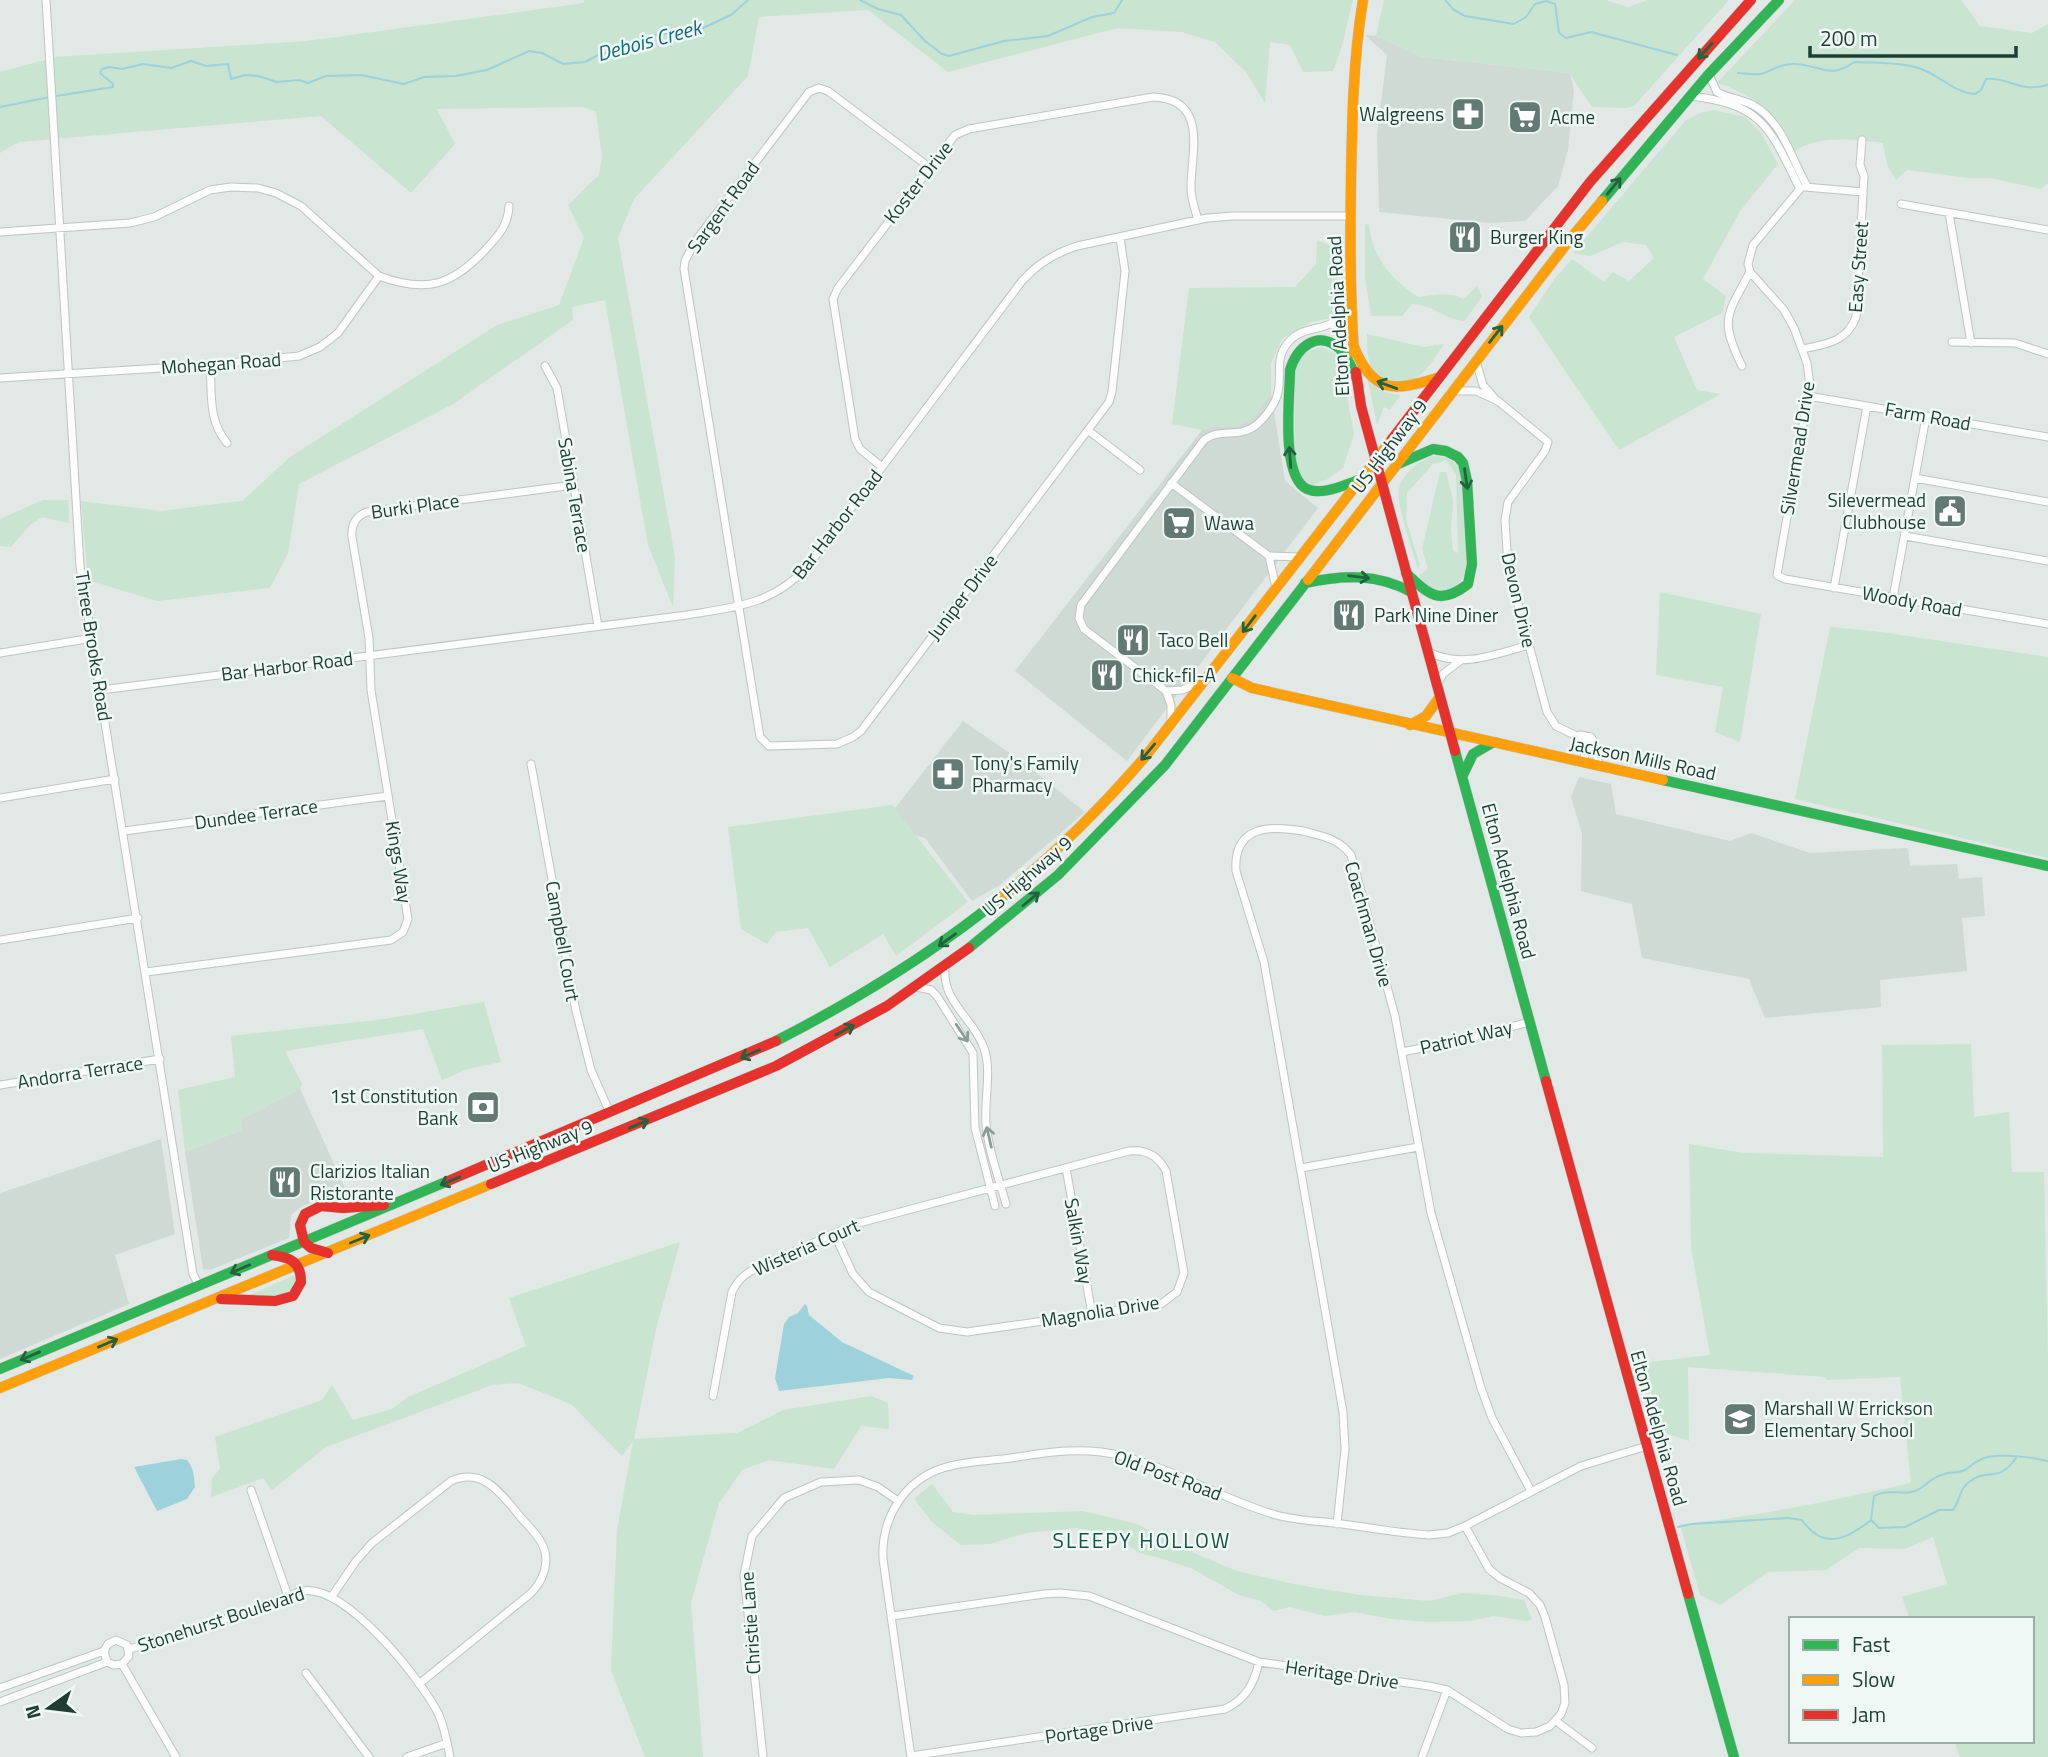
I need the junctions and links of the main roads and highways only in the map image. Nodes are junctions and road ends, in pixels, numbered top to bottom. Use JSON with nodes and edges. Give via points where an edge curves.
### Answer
{"nodes":[{"id":1,"x":1363,"y":0,"type":"edge"},
{"id":2,"x":1751,"y":0,"type":"edge"},
{"id":3,"x":1779,"y":0,"type":"edge"},
{"id":4,"x":1354,"y":342,"type":"junction"},
{"id":5,"x":1437,"y":378,"type":"junction"},
{"id":6,"x":1357,"y":379,"type":"junction"},
{"id":7,"x":1375,"y":458,"type":"junction"},
{"id":8,"x":1395,"y":466,"type":"junction"},
{"id":9,"x":1359,"y":480,"type":"junction"},
{"id":10,"x":1382,"y":484,"type":"junction"},
{"id":11,"x":1406,"y":573,"type":"junction"},
{"id":12,"x":1305,"y":583,"type":"junction"},
{"id":13,"x":1411,"y":592,"type":"junction"},
{"id":14,"x":1232,"y":678,"type":"junction"},
{"id":15,"x":1439,"y":698,"type":"junction"},
{"id":16,"x":1410,"y":725,"type":"junction"},
{"id":17,"x":1450,"y":734,"type":"junction"},
{"id":18,"x":1492,"y":743,"type":"junction"},
{"id":19,"x":1462,"y":777,"type":"junction"},
{"id":20,"x":2048,"y":866,"type":"edge"},
{"id":21,"x":393,"y":1205,"type":"junction"},
{"id":22,"x":303,"y":1242,"type":"junction"},
{"id":23,"x":328,"y":1253,"type":"junction"},
{"id":24,"x":272,"y":1255,"type":"junction"},
{"id":25,"x":297,"y":1265,"type":"junction"},
{"id":26,"x":214,"y":1299,"type":"junction"},
{"id":27,"x":0,"y":1369,"type":"edge"},
{"id":28,"x":0,"y":1388,"type":"edge"},
{"id":29,"x":1734,"y":1757,"type":"edge"}],
"edges":[{"from":1,"to":4,"type":"main road","name":"Elton Adelphia Road","via":[[1353,91]]},
{"from":2,"to":5,"type":"main road","name":"US Highway 9","one_way":true,"via":[[1590,182]]},
{"from":8,"to":3,"type":"main road","name":"US Highway 9","one_way":true,"via":[[1571,238],[1708,75]]},
{"from":5,"to":4,"type":"main road","one_way":true,"via":[[1405,388],[1385,387],[1360,364]]},
{"from":4,"to":6,"type":"main road","name":"Elton Adelphia Road"},
{"from":5,"to":7,"type":"main road","name":"US Highway 9"},
{"from":6,"to":7,"type":"main road","name":"Elton Adelphia Road"},
{"from":9,"to":6,"type":"main road","one_way":true,"via":[[1329,490],[1307,489],[1298,484],[1289,459],[1290,370],[1301,346],[1332,342]]},
{"from":7,"to":9,"type":"main road","name":"US Highway 9"},
{"from":7,"to":10,"type":"main road","name":"Elton Adelphia Road"},
{"from":8,"to":10,"type":"main road","name":"US Highway 9"},
{"from":8,"to":11,"type":"main road","one_way":true,"via":[[1427,451],[1446,451],[1463,463],[1467,481],[1472,564],[1468,584],[1454,595],[1436,596]]},
{"from":9,"to":21,"type":"main road","name":"US Highway 9","one_way":true,"via":[[1171,724],[1096,811],[1016,886],[947,940],[804,1028]]},
{"from":10,"to":11,"type":"main road","name":"Elton Adelphia Road"},
{"from":10,"to":12,"type":"main road","name":"US Highway 9"},
{"from":11,"to":13,"type":"main road","name":"Elton Adelphia Road"},
{"from":12,"to":13,"type":"main road","one_way":true,"via":[[1348,575],[1386,580]]},
{"from":12,"to":14,"type":"main road","name":"US Highway 9"},
{"from":13,"to":15,"type":"main road","name":"Elton Adelphia Road"},
{"from":14,"to":16,"type":"main road","name":"Jackson Mills Road","via":[[1252,688]]},
{"from":23,"to":14,"type":"main road","name":"US Highway 9","one_way":true,"via":[[735,1084],[823,1042],[916,986],[1034,897],[1084,849],[1168,761]]},
{"from":15,"to":16,"type":"main road","via":[[1430,713]]},
{"from":15,"to":17,"type":"main road","name":"Elton Adelphia Road"},
{"from":16,"to":17,"type":"main road","name":"Jackson Mills Road"},
{"from":17,"to":18,"type":"main road","name":"Jackson Mills Road"},
{"from":17,"to":19,"type":"main road","name":"Elton Adelphia Road"},
{"from":18,"to":19,"type":"main road","via":[[1473,754]]},
{"from":18,"to":20,"type":"main road","name":"Jackson Mills Road"},
{"from":19,"to":29,"type":"main road","name":"Elton Adelphia Road"},
{"from":21,"to":22,"type":"main road","name":"US Highway 9"},
{"from":21,"to":22,"type":"main road","via":[[314,1208],[300,1225]]},
{"from":22,"to":23,"type":"main road"},
{"from":22,"to":24,"type":"main road","name":"US Highway 9"},
{"from":23,"to":25,"type":"main road","name":"US Highway 9"},
{"from":24,"to":25,"type":"main road"},
{"from":24,"to":27,"type":"main road","name":"US Highway 9","one_way":true},
{"from":25,"to":26,"type":"main road","name":"US Highway 9"},
{"from":25,"to":26,"type":"main road","via":[[300,1287],[287,1300]]},
{"from":28,"to":26,"type":"main road","name":"US Highway 9","one_way":true}]}
